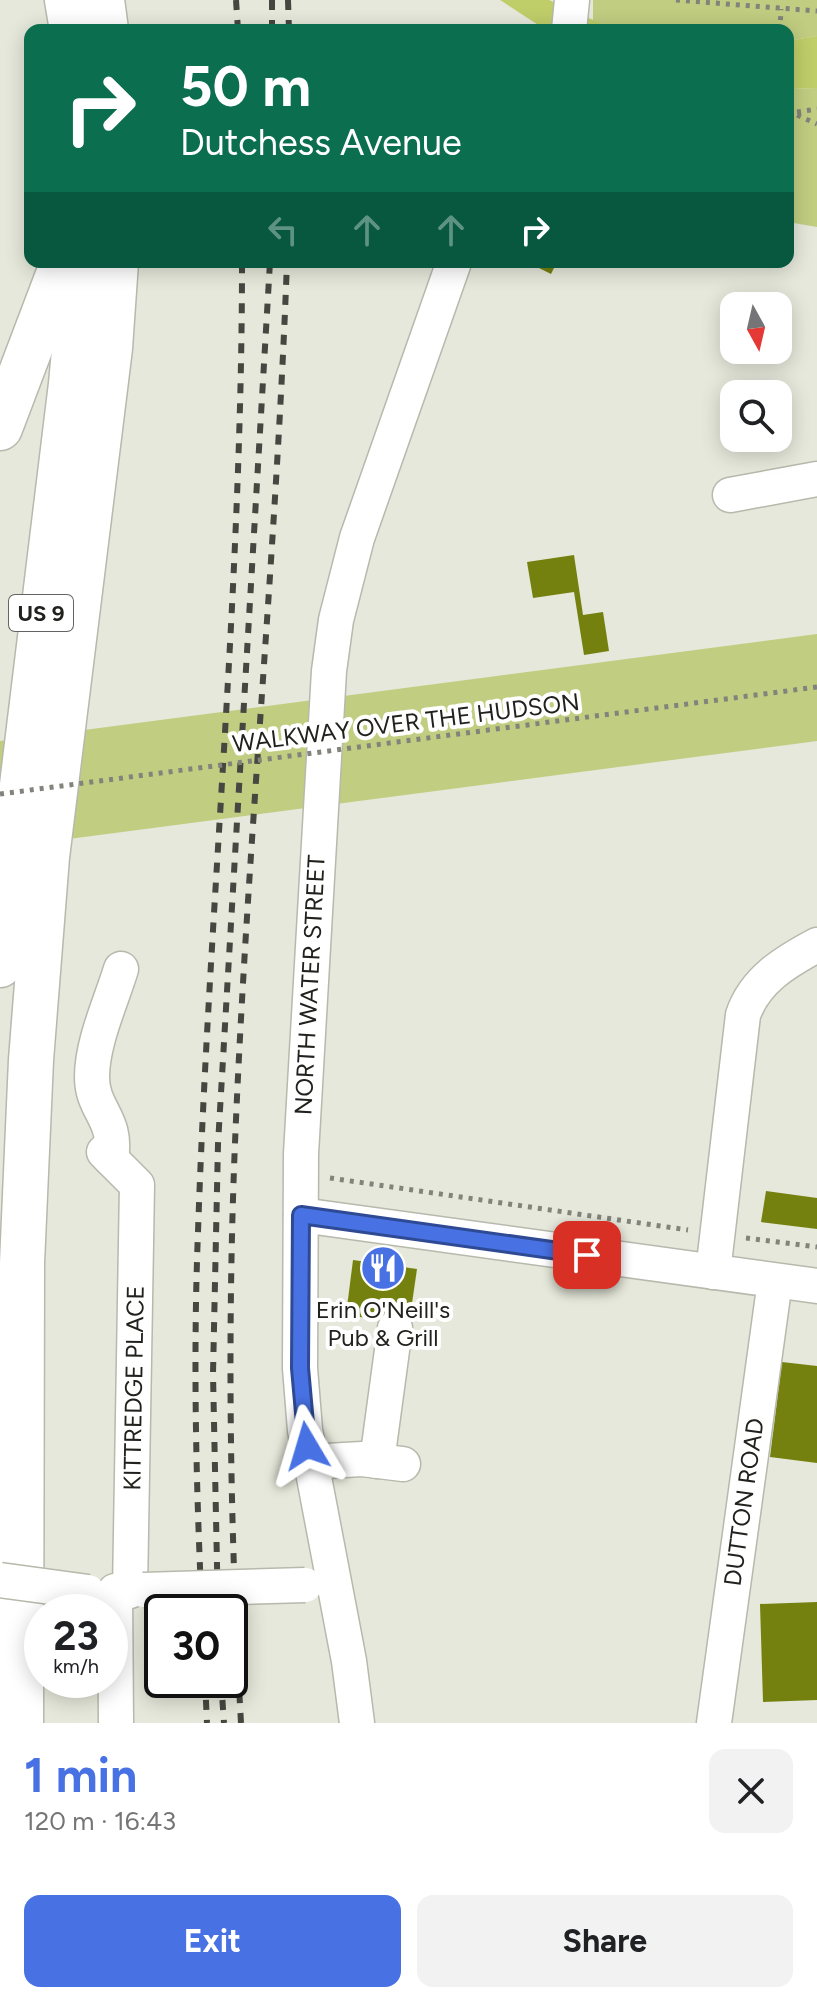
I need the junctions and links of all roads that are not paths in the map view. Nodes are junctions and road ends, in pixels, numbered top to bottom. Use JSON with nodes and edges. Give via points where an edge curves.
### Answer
{"nodes":[{"id":1,"x":67,"y":0,"type":"edge"},
{"id":2,"x":102,"y":0,"type":"edge"},
{"id":3,"x":572,"y":0,"type":"edge"},
{"id":4,"x":71,"y":24,"type":"edge"},
{"id":5,"x":105,"y":24,"type":"edge"},
{"id":6,"x":570,"y":24,"type":"edge"},
{"id":7,"x":61,"y":268,"type":"edge"},
{"id":8,"x":81,"y":268,"type":"edge"},
{"id":9,"x":116,"y":268,"type":"edge"},
{"id":10,"x":452,"y":268,"type":"edge"},
{"id":11,"x":0,"y":428,"type":"edge"},
{"id":12,"x":817,"y":479,"type":"edge"},
{"id":13,"x":730,"y":495,"type":"dead end"},
{"id":14,"x":817,"y":945,"type":"edge"},
{"id":15,"x":0,"y":965,"type":"edge"},
{"id":16,"x":121,"y":969,"type":"dead end"},
{"id":17,"x":301,"y":1215,"type":"junction"},
{"id":18,"x":713,"y":1272,"type":"junction"},
{"id":19,"x":775,"y":1281,"type":"junction"},
{"id":20,"x":817,"y":1286,"type":"edge"},
{"id":21,"x":395,"y":1328,"type":"dead end"},
{"id":22,"x":310,"y":1462,"type":"junction"},
{"id":23,"x":0,"y":1580,"type":"edge"},
{"id":24,"x":319,"y":1584,"type":"junction"},
{"id":25,"x":119,"y":1591,"type":"junction"},
{"id":26,"x":358,"y":1722,"type":"edge"},
{"id":27,"x":21,"y":1723,"type":"edge"},
{"id":28,"x":116,"y":1723,"type":"edge"},
{"id":29,"x":714,"y":1723,"type":"edge"}],
"edges":[{"from":1,"to":4,"type":"highway"},
{"from":2,"to":5,"type":"highway"},
{"from":3,"to":6,"type":"street"},
{"from":7,"to":11,"type":"highway"},
{"from":8,"to":15,"type":"highway","number":"US 9"},
{"from":9,"to":27,"type":"highway","number":"US 9","via":[[47,857],[33,1034],[22,1263]]},
{"from":10,"to":17,"type":"street","name":"NORTH WATER STREET","via":[[357,538],[331,645],[305,1062]]},
{"from":12,"to":13,"type":"street"},
{"from":14,"to":18,"type":"street","via":[[764,980],[747,1002]]},
{"from":16,"to":25,"type":"street","name":"KITTREDGE PLACE","via":[[92,1077],[112,1129],[108,1156],[137,1185]]},
{"from":17,"to":18,"type":"street"},
{"from":17,"to":22,"type":"street","name":"NORTH WATER STREET","via":[[300,1368]]},
{"from":18,"to":19,"type":"street"},
{"from":19,"to":20,"type":"street"},
{"from":19,"to":29,"type":"street","name":"DUTTON ROAD"},
{"from":21,"to":22,"type":"street","via":[[390,1462]]},
{"from":22,"to":24,"type":"street","name":"NORTH WATER STREET"},
{"from":23,"to":25,"type":"street","bridge":true},
{"from":24,"to":25,"type":"street","bridge":true},
{"from":24,"to":26,"type":"street","name":"NORTH WATER STREET"},
{"from":25,"to":28,"type":"street","name":"KITTREDGE PLACE"}]}
